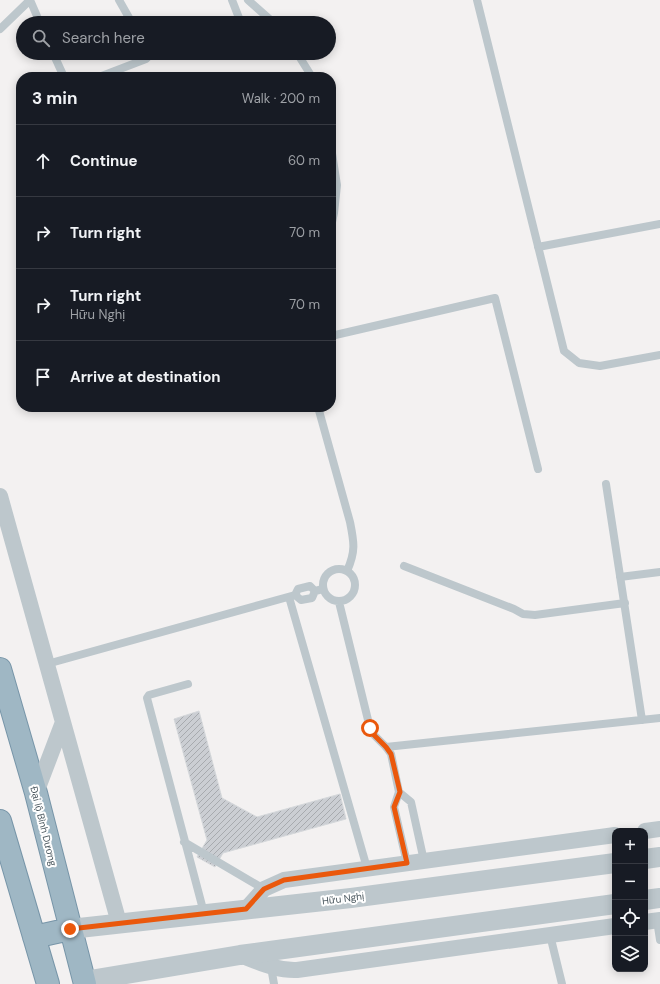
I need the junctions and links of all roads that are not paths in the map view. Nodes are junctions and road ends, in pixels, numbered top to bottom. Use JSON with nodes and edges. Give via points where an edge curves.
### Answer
{"nodes":[{"id":1,"x":30,"y":0,"type":"edge"},
{"id":2,"x":119,"y":0,"type":"edge"},
{"id":3,"x":232,"y":0,"type":"edge"},
{"id":4,"x":248,"y":0,"type":"edge"},
{"id":5,"x":477,"y":0,"type":"edge"},
{"id":6,"x":37,"y":16,"type":"edge"},
{"id":7,"x":128,"y":16,"type":"edge"},
{"id":8,"x":239,"y":16,"type":"edge"},
{"id":9,"x":266,"y":16,"type":"edge"},
{"id":10,"x":0,"y":29,"type":"edge"},
{"id":11,"x":56,"y":60,"type":"edge"},
{"id":12,"x":143,"y":60,"type":"edge"},
{"id":13,"x":301,"y":60,"type":"edge"},
{"id":14,"x":62,"y":72,"type":"edge"},
{"id":15,"x":112,"y":72,"type":"edge"},
{"id":16,"x":309,"y":72,"type":"edge"},
{"id":17,"x":336,"y":179,"type":"edge"},
{"id":18,"x":336,"y":194,"type":"edge"},
{"id":19,"x":660,"y":224,"type":"edge"},
{"id":20,"x":538,"y":247,"type":"junction"},
{"id":21,"x":336,"y":335,"type":"edge"},
{"id":22,"x":660,"y":356,"type":"edge"},
{"id":23,"x":319,"y":412,"type":"edge"},
{"id":24,"x":538,"y":469,"type":"dead end"},
{"id":25,"x":606,"y":484,"type":"dead end"},
{"id":26,"x":0,"y":496,"type":"edge"},
{"id":27,"x":404,"y":566,"type":"dead end"},
{"id":28,"x":347,"y":571,"type":"junction"},
{"id":29,"x":660,"y":572,"type":"edge"},
{"id":30,"x":620,"y":577,"type":"junction"},
{"id":31,"x":319,"y":590,"type":"junction"},
{"id":32,"x":292,"y":596,"type":"junction"},
{"id":33,"x":339,"y":602,"type":"junction"},
{"id":34,"x":625,"y":603,"type":"junction"},
{"id":35,"x":47,"y":664,"type":"junction"},
{"id":36,"x":0,"y":669,"type":"edge"},
{"id":37,"x":188,"y":684,"type":"dead end"},
{"id":38,"x":660,"y":718,"type":"edge"},
{"id":39,"x":642,"y":720,"type":"junction"},
{"id":40,"x":63,"y":722,"type":"junction"},
{"id":41,"x":386,"y":747,"type":"junction"},
{"id":42,"x":36,"y":792,"type":"junction"},
{"id":43,"x":400,"y":792,"type":"junction"},
{"id":44,"x":0,"y":821,"type":"edge"},
{"id":45,"x":660,"y":829,"type":"edge"},
{"id":46,"x":648,"y":831,"type":"edge"},
{"id":47,"x":612,"y":835,"type":"edge"},
{"id":48,"x":184,"y":842,"type":"junction"},
{"id":49,"x":660,"y":857,"type":"edge"},
{"id":50,"x":648,"y":859,"type":"edge"},
{"id":51,"x":424,"y":861,"type":"junction"},
{"id":52,"x":407,"y":863,"type":"junction"},
{"id":53,"x":612,"y":863,"type":"edge"},
{"id":54,"x":367,"y":868,"type":"junction"},
{"id":55,"x":264,"y":889,"type":"junction"},
{"id":56,"x":660,"y":898,"type":"edge"},
{"id":57,"x":648,"y":900,"type":"edge"},
{"id":58,"x":612,"y":904,"type":"edge"},
{"id":59,"x":246,"y":909,"type":"junction"},
{"id":60,"x":204,"y":913,"type":"junction"},
{"id":61,"x":654,"y":921,"type":"edge"},
{"id":62,"x":119,"y":923,"type":"junction"},
{"id":63,"x":612,"y":926,"type":"edge"},
{"id":64,"x":70,"y":929,"type":"junction"},
{"id":65,"x":550,"y":935,"type":"junction"},
{"id":66,"x":34,"y":937,"type":"junction"},
{"id":67,"x":660,"y":940,"type":"edge"},
{"id":68,"x":240,"y":955,"type":"junction"},
{"id":69,"x":271,"y":967,"type":"junction"},
{"id":70,"x":79,"y":983,"type":"edge"},
{"id":71,"x":48,"y":984,"type":"edge"},
{"id":72,"x":274,"y":984,"type":"edge"},
{"id":73,"x":562,"y":984,"type":"edge"}],
"edges":[{"from":1,"to":6,"type":"lane"},
{"from":1,"to":10,"type":"lane"},
{"from":2,"to":7,"type":"lane"},
{"from":3,"to":8,"type":"lane"},
{"from":4,"to":9,"type":"lane"},
{"from":5,"to":20,"type":"lane"},
{"from":11,"to":14,"type":"lane"},
{"from":12,"to":15,"type":"lane"},
{"from":13,"to":16,"type":"lane"},
{"from":17,"to":18,"type":"lane"},
{"from":19,"to":20,"type":"lane"},
{"from":20,"to":22,"type":"lane","via":[[564,351],[579,363],[600,366]]},
{"from":21,"to":24,"type":"lane","via":[[495,298]]},
{"from":23,"to":28,"type":"lane","via":[[350,522],[353,558]]},
{"from":25,"to":30,"type":"lane"},
{"from":26,"to":35,"type":"street"},
{"from":27,"to":34,"type":"lane","via":[[524,614],[535,616]]},
{"from":28,"to":31,"type":"lane","via":[[337,569],[327,574]]},
{"from":28,"to":33,"type":"lane","via":[[354,579],[355,590],[349,598]]},
{"from":29,"to":30,"type":"lane"},
{"from":30,"to":34,"type":"lane"},
{"from":31,"to":32,"type":"lane","via":[[310,586],[298,589]]},
{"from":31,"to":32,"type":"lane","via":[[312,598],[301,600]]},
{"from":31,"to":33,"type":"lane"},
{"from":32,"to":35,"type":"lane"},
{"from":32,"to":54,"type":"lane"},
{"from":33,"to":41,"type":"lane","via":[[370,728]]},
{"from":34,"to":39,"type":"lane"},
{"from":35,"to":40,"type":"street"},
{"from":36,"to":42,"type":"highway","name":"Đại lộ Bình Dương"},
{"from":37,"to":48,"type":"lane","via":[[146,698]]},
{"from":38,"to":39,"type":"lane"},
{"from":39,"to":41,"type":"lane"},
{"from":40,"to":42,"type":"street"},
{"from":40,"to":62,"type":"street"},
{"from":41,"to":43,"type":"lane","via":[[391,754]]},
{"from":42,"to":64,"type":"highway","name":"Đại lộ Bình Dương"},
{"from":43,"to":51,"type":"lane","via":[[411,802]]},
{"from":43,"to":52,"type":"lane","via":[[394,807]]},
{"from":44,"to":66,"type":"highway"},
{"from":45,"to":46,"type":"street"},
{"from":47,"to":51,"type":"street"},
{"from":48,"to":55,"type":"lane"},
{"from":48,"to":60,"type":"lane"},
{"from":49,"to":50,"type":"street"},
{"from":51,"to":52,"type":"street"},
{"from":52,"to":54,"type":"street"},
{"from":53,"to":59,"type":"street","name":"Hữu Nghị","via":[[351,898]]},
{"from":54,"to":55,"type":"street","via":[[284,880]]},
{"from":55,"to":59,"type":"street"},
{"from":56,"to":57,"type":"street"},
{"from":58,"to":68,"type":"street"},
{"from":59,"to":60,"type":"street","name":"Hữu Nghị"},
{"from":60,"to":62,"type":"street","name":"Hữu Nghị"},
{"from":61,"to":67,"type":"lane"},
{"from":62,"to":64,"type":"street","name":"Hữu Nghị"},
{"from":63,"to":65,"type":"street"},
{"from":64,"to":66,"type":"highway"},
{"from":64,"to":70,"type":"highway","name":"Đại lộ Bình Dương"},
{"from":65,"to":69,"type":"street","via":[[298,970],[286,971]]},
{"from":65,"to":73,"type":"lane"},
{"from":66,"to":71,"type":"highway"},
{"from":68,"to":69,"type":"street"},
{"from":68,"to":70,"type":"street"},
{"from":69,"to":72,"type":"lane"}]}
